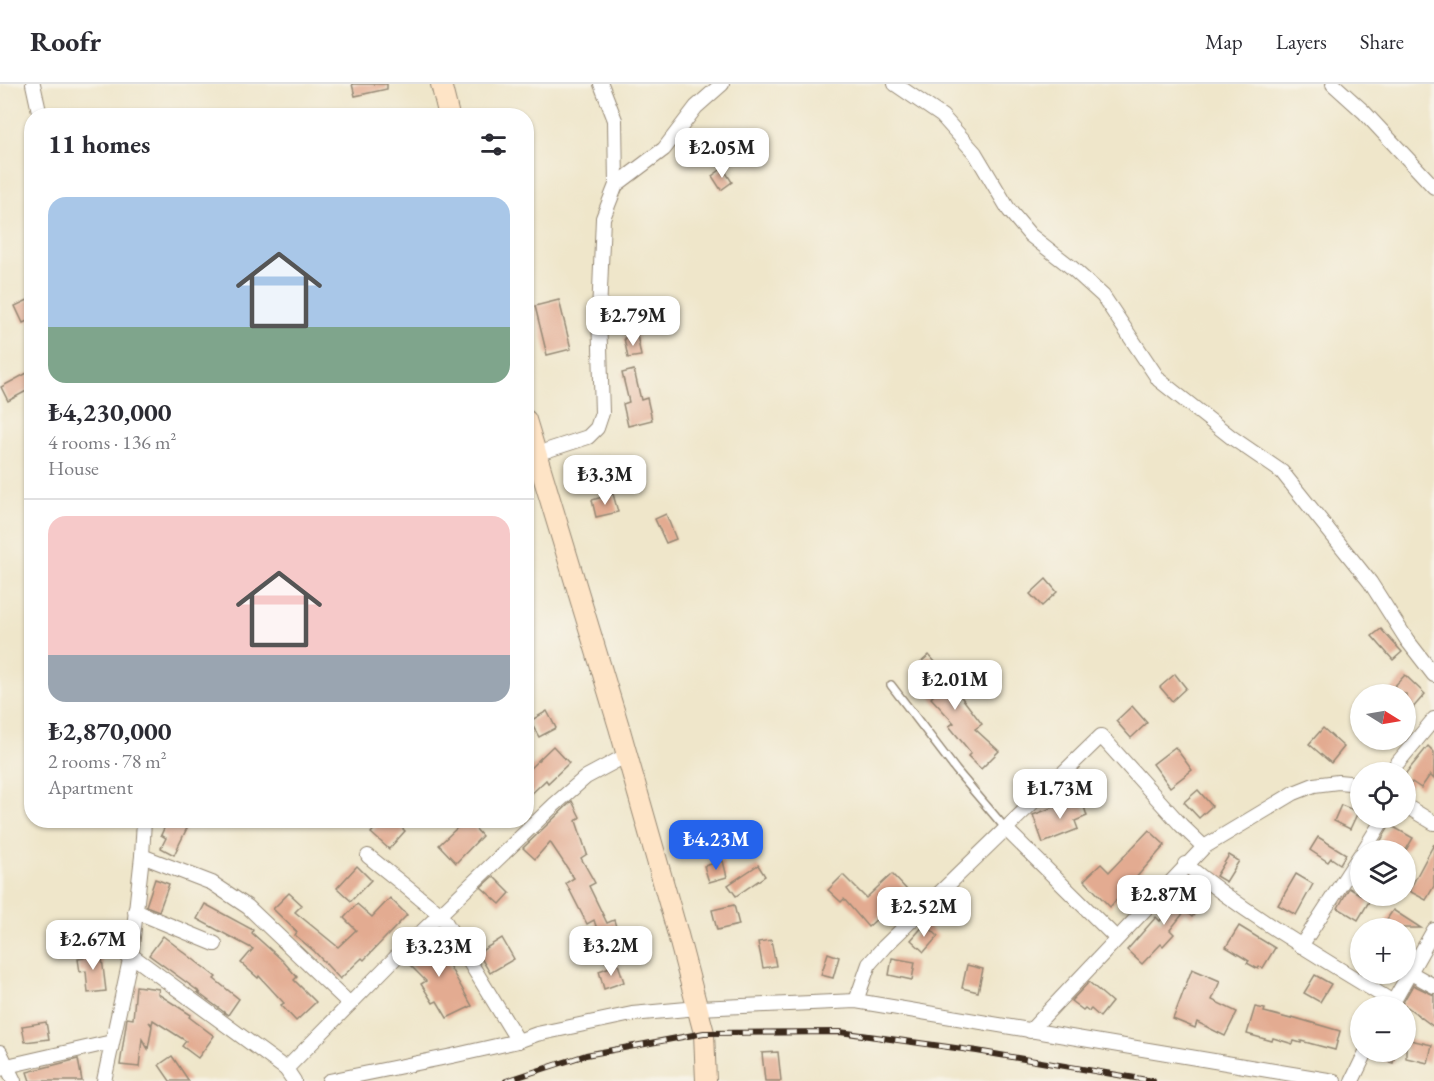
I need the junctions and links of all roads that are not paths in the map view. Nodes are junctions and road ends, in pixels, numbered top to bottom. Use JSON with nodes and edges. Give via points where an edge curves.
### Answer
{"nodes":[{"id":1,"x":33,"y":84,"type":"edge"},
{"id":2,"x":441,"y":84,"type":"edge"},
{"id":3,"x":601,"y":84,"type":"edge"},
{"id":4,"x":722,"y":84,"type":"edge"},
{"id":5,"x":895,"y":84,"type":"edge"},
{"id":6,"x":1333,"y":84,"type":"edge"},
{"id":7,"x":38,"y":108,"type":"edge"},
{"id":8,"x":447,"y":108,"type":"edge"},
{"id":9,"x":616,"y":184,"type":"junction"},
{"id":10,"x":1434,"y":187,"type":"edge"},
{"id":11,"x":534,"y":447,"type":"edge"},
{"id":12,"x":536,"y":454,"type":"junction"},
{"id":13,"x":1434,"y":675,"type":"edge"},
{"id":14,"x":891,"y":685,"type":"dead end"},
{"id":15,"x":1434,"y":719,"type":"edge"},
{"id":16,"x":627,"y":756,"type":"junction"},
{"id":17,"x":1397,"y":762,"type":"edge"},
{"id":18,"x":1350,"y":783,"type":"edge"},
{"id":19,"x":1416,"y":812,"type":"edge"},
{"id":20,"x":1434,"y":823,"type":"edge"},
{"id":21,"x":534,"y":826,"type":"edge"},
{"id":22,"x":144,"y":828,"type":"edge"},
{"id":23,"x":532,"y":828,"type":"edge"},
{"id":24,"x":1006,"y":829,"type":"junction"},
{"id":25,"x":1204,"y":847,"type":"junction"},
{"id":26,"x":142,"y":856,"type":"junction"},
{"id":27,"x":368,"y":856,"type":"dead end"},
{"id":28,"x":1185,"y":864,"type":"junction"},
{"id":29,"x":1350,"y":870,"type":"edge"},
{"id":30,"x":135,"y":911,"type":"junction"},
{"id":31,"x":441,"y":915,"type":"junction"},
{"id":32,"x":1434,"y":930,"type":"edge"},
{"id":33,"x":1116,"y":938,"type":"junction"},
{"id":34,"x":215,"y":944,"type":"dead end"},
{"id":35,"x":1301,"y":946,"type":"junction"},
{"id":36,"x":131,"y":955,"type":"junction"},
{"id":37,"x":1416,"y":960,"type":"edge"},
{"id":38,"x":1416,"y":976,"type":"edge"},
{"id":39,"x":1434,"y":986,"type":"edge"},
{"id":40,"x":1379,"y":996,"type":"edge"},
{"id":41,"x":856,"y":1001,"type":"junction"},
{"id":42,"x":350,"y":1004,"type":"junction"},
{"id":43,"x":698,"y":1008,"type":"junction"},
{"id":44,"x":1030,"y":1031,"type":"junction"},
{"id":45,"x":518,"y":1041,"type":"junction"},
{"id":46,"x":112,"y":1042,"type":"junction"},
{"id":47,"x":0,"y":1052,"type":"edge"},
{"id":48,"x":1361,"y":1062,"type":"edge"},
{"id":49,"x":4,"y":1067,"type":"edge"},
{"id":50,"x":290,"y":1075,"type":"edge"},
{"id":51,"x":14,"y":1081,"type":"edge"},
{"id":52,"x":104,"y":1081,"type":"edge"},
{"id":53,"x":328,"y":1081,"type":"edge"},
{"id":54,"x":706,"y":1081,"type":"edge"},
{"id":55,"x":1334,"y":1081,"type":"edge"},
{"id":56,"x":1352,"y":1081,"type":"edge"}],
"edges":[{"from":1,"to":7,"type":"street"},
{"from":2,"to":8,"type":"street"},
{"from":3,"to":9,"type":"street","via":[[615,120]]},
{"from":4,"to":9,"type":"street","via":[[696,107],[664,149]]},
{"from":5,"to":13,"type":"street","via":[[942,116],[975,153],[1009,210],[1030,235],[1103,296],[1159,380],[1282,472],[1370,582]]},
{"from":6,"to":10,"type":"street","via":[[1365,112]]},
{"from":9,"to":12,"type":"street","via":[[603,218],[599,314],[602,413],[597,428],[588,437]]},
{"from":11,"to":12,"type":"street"},
{"from":12,"to":16,"type":"street"},
{"from":14,"to":24,"type":"lane"},
{"from":15,"to":17,"type":"street"},
{"from":16,"to":21,"type":"street","via":[[585,777]]},
{"from":16,"to":43,"type":"street"},
{"from":18,"to":25,"type":"street","via":[[1314,785],[1294,792]]},
{"from":19,"to":20,"type":"street"},
{"from":22,"to":26,"type":"street"},
{"from":23,"to":31,"type":"street"},
{"from":24,"to":25,"type":"street","via":[[1101,736]]},
{"from":24,"to":33,"type":"street"},
{"from":24,"to":41,"type":"street","via":[[869,964]]},
{"from":25,"to":28,"type":"street"},
{"from":26,"to":30,"type":"street"},
{"from":26,"to":42,"type":"street","via":[[212,884],[248,907]]},
{"from":27,"to":31,"type":"street"},
{"from":28,"to":33,"type":"street"},
{"from":28,"to":35,"type":"street","via":[[1222,894]]},
{"from":29,"to":35,"type":"street"},
{"from":30,"to":34,"type":"street"},
{"from":30,"to":36,"type":"street"},
{"from":31,"to":42,"type":"street"},
{"from":31,"to":45,"type":"street"},
{"from":32,"to":37,"type":"street"},
{"from":33,"to":44,"type":"street"},
{"from":35,"to":40,"type":"street"},
{"from":36,"to":46,"type":"street"},
{"from":36,"to":50,"type":"street"},
{"from":38,"to":39,"type":"street"},
{"from":41,"to":43,"type":"street"},
{"from":41,"to":44,"type":"street"},
{"from":42,"to":50,"type":"street"},
{"from":43,"to":45,"type":"street","via":[[632,1014]]},
{"from":43,"to":54,"type":"street","via":[[704,1033]]},
{"from":44,"to":55,"type":"street"},
{"from":45,"to":53,"type":"street"},
{"from":46,"to":49,"type":"street"},
{"from":46,"to":52,"type":"street"},
{"from":47,"to":49,"type":"street"},
{"from":48,"to":56,"type":"street"},
{"from":49,"to":51,"type":"street"}]}
